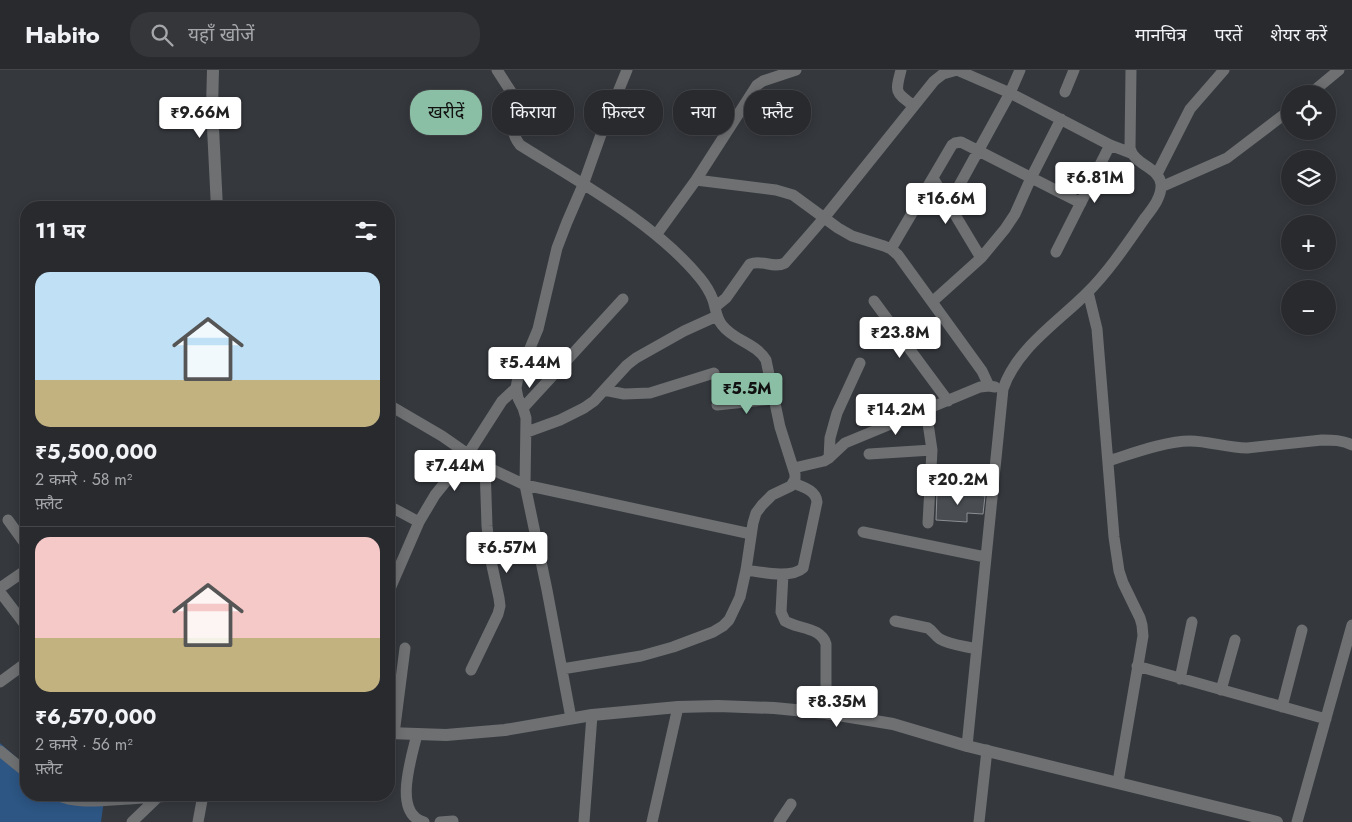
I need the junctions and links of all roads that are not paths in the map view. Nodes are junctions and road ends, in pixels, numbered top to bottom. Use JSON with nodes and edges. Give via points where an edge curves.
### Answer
{"nodes":[{"id":1,"x":213,"y":70,"type":"edge"},
{"id":2,"x":497,"y":70,"type":"edge"},
{"id":3,"x":628,"y":70,"type":"edge"},
{"id":4,"x":796,"y":70,"type":"edge"},
{"id":5,"x":901,"y":70,"type":"edge"},
{"id":6,"x":1020,"y":70,"type":"edge"},
{"id":7,"x":1074,"y":70,"type":"edge"},
{"id":8,"x":1131,"y":70,"type":"edge"},
{"id":9,"x":1224,"y":70,"type":"edge"},
{"id":10,"x":1339,"y":70,"type":"edge"},
{"id":11,"x":1321,"y":85,"type":"edge"},
{"id":12,"x":1065,"y":92,"type":"dead end"},
{"id":13,"x":1010,"y":93,"type":"junction"},
{"id":14,"x":914,"y":106,"type":"junction"},
{"id":15,"x":1281,"y":117,"type":"edge"},
{"id":16,"x":1061,"y":119,"type":"junction"},
{"id":17,"x":1110,"y":145,"type":"junction"},
{"id":18,"x":978,"y":152,"type":"junction"},
{"id":19,"x":1132,"y":153,"type":"junction"},
{"id":20,"x":1157,"y":174,"type":"junction"},
{"id":21,"x":933,"y":178,"type":"junction"},
{"id":22,"x":1031,"y":178,"type":"junction"},
{"id":23,"x":696,"y":180,"type":"junction"},
{"id":24,"x":583,"y":185,"type":"junction"},
{"id":25,"x":1161,"y":187,"type":"junction"},
{"id":26,"x":217,"y":201,"type":"edge"},
{"id":27,"x":1081,"y":203,"type":"junction"},
{"id":28,"x":949,"y":204,"type":"junction"},
{"id":29,"x":824,"y":218,"type":"junction"},
{"id":30,"x":656,"y":235,"type":"junction"},
{"id":31,"x":891,"y":248,"type":"junction"},
{"id":32,"x":1056,"y":252,"type":"dead end"},
{"id":33,"x":981,"y":258,"type":"junction"},
{"id":34,"x":1088,"y":292,"type":"junction"},
{"id":35,"x":623,"y":299,"type":"dead end"},
{"id":36,"x":874,"y":301,"type":"dead end"},
{"id":37,"x":932,"y":302,"type":"junction"},
{"id":38,"x":716,"y":311,"type":"junction"},
{"id":39,"x":860,"y":363,"type":"dead end"},
{"id":40,"x":714,"y":373,"type":"dead end"},
{"id":41,"x":989,"y":386,"type":"junction"},
{"id":42,"x":516,"y":388,"type":"junction"},
{"id":43,"x":604,"y":390,"type":"junction"},
{"id":44,"x":1003,"y":390,"type":"junction"},
{"id":45,"x":774,"y":399,"type":"junction"},
{"id":46,"x":948,"y":401,"type":"junction"},
{"id":47,"x":717,"y":405,"type":"dead end"},
{"id":48,"x":524,"y":408,"type":"junction"},
{"id":49,"x":395,"y":409,"type":"edge"},
{"id":50,"x":926,"y":410,"type":"junction"},
{"id":51,"x":527,"y":432,"type":"junction"},
{"id":52,"x":1352,"y":445,"type":"edge"},
{"id":53,"x":932,"y":450,"type":"junction"},
{"id":54,"x":468,"y":454,"type":"junction"},
{"id":55,"x":870,"y":454,"type":"dead end"},
{"id":56,"x":829,"y":458,"type":"junction"},
{"id":57,"x":1108,"y":461,"type":"junction"},
{"id":58,"x":485,"y":466,"type":"junction"},
{"id":59,"x":794,"y":468,"type":"junction"},
{"id":60,"x":794,"y":483,"type":"junction"},
{"id":61,"x":525,"y":485,"type":"junction"},
{"id":62,"x":395,"y":509,"type":"edge"},
{"id":63,"x":8,"y":520,"type":"dead end"},
{"id":64,"x":419,"y":522,"type":"junction"},
{"id":65,"x":928,"y":523,"type":"dead end"},
{"id":66,"x":863,"y":532,"type":"dead end"},
{"id":67,"x":751,"y":534,"type":"junction"},
{"id":68,"x":20,"y":537,"type":"edge"},
{"id":69,"x":985,"y":556,"type":"junction"},
{"id":70,"x":395,"y":565,"type":"edge"},
{"id":71,"x":746,"y":570,"type":"junction"},
{"id":72,"x":20,"y":574,"type":"edge"},
{"id":73,"x":783,"y":574,"type":"junction"},
{"id":74,"x":0,"y":588,"type":"edge"},
{"id":75,"x":0,"y":592,"type":"edge"},
{"id":76,"x":20,"y":618,"type":"edge"},
{"id":77,"x":895,"y":622,"type":"dead end"},
{"id":78,"x":1192,"y":622,"type":"dead end"},
{"id":79,"x":1352,"y":625,"type":"edge"},
{"id":80,"x":1302,"y":630,"type":"dead end"},
{"id":81,"x":1234,"y":640,"type":"dead end"},
{"id":82,"x":405,"y":648,"type":"dead end"},
{"id":83,"x":976,"y":649,"type":"junction"},
{"id":84,"x":1137,"y":666,"type":"junction"},
{"id":85,"x":20,"y":667,"type":"edge"},
{"id":86,"x":562,"y":669,"type":"junction"},
{"id":87,"x":471,"y":670,"type":"dead end"},
{"id":88,"x":1180,"y":679,"type":"junction"},
{"id":89,"x":0,"y":682,"type":"edge"},
{"id":90,"x":1221,"y":690,"type":"junction"},
{"id":91,"x":678,"y":707,"type":"junction"},
{"id":92,"x":1282,"y":707,"type":"junction"},
{"id":93,"x":395,"y":709,"type":"edge"},
{"id":94,"x":826,"y":713,"type":"junction"},
{"id":95,"x":592,"y":715,"type":"junction"},
{"id":96,"x":571,"y":718,"type":"junction"},
{"id":97,"x":1326,"y":719,"type":"junction"},
{"id":98,"x":395,"y":733,"type":"edge"},
{"id":99,"x":417,"y":734,"type":"junction"},
{"id":100,"x":967,"y":746,"type":"junction"},
{"id":101,"x":987,"y":750,"type":"junction"},
{"id":102,"x":0,"y":751,"type":"edge"},
{"id":103,"x":20,"y":767,"type":"edge"},
{"id":104,"x":1118,"y":782,"type":"junction"},
{"id":105,"x":154,"y":801,"type":"edge"},
{"id":106,"x":202,"y":801,"type":"edge"},
{"id":107,"x":791,"y":804,"type":"dead end"},
{"id":108,"x":408,"y":818,"type":"edge"},
{"id":109,"x":454,"y":821,"type":"edge"},
{"id":110,"x":132,"y":822,"type":"edge"},
{"id":111,"x":198,"y":822,"type":"edge"},
{"id":112,"x":424,"y":822,"type":"edge"},
{"id":113,"x":440,"y":822,"type":"edge"},
{"id":114,"x":584,"y":822,"type":"edge"},
{"id":115,"x":652,"y":822,"type":"edge"},
{"id":116,"x":779,"y":822,"type":"edge"},
{"id":117,"x":979,"y":822,"type":"edge"},
{"id":118,"x":1277,"y":822,"type":"edge"},
{"id":119,"x":1297,"y":822,"type":"edge"}],
"edges":[{"from":1,"to":26,"type":"street"},
{"from":2,"to":24,"type":"street","via":[[517,101],[512,130],[514,138]]},
{"from":3,"to":24,"type":"street"},
{"from":4,"to":23,"type":"street","via":[[763,80]]},
{"from":5,"to":14,"type":"street","via":[[898,92]]},
{"from":6,"to":13,"type":"street"},
{"from":7,"to":12,"type":"street"},
{"from":8,"to":19,"type":"street"},
{"from":9,"to":20,"type":"street","via":[[1190,109]]},
{"from":10,"to":11,"type":"street"},
{"from":13,"to":14,"type":"street","via":[[956,70],[934,81]]},
{"from":13,"to":16,"type":"street"},
{"from":13,"to":18,"type":"street"},
{"from":14,"to":29,"type":"street"},
{"from":15,"to":25,"type":"street","via":[[1227,158]]},
{"from":16,"to":17,"type":"street"},
{"from":16,"to":22,"type":"street"},
{"from":17,"to":19,"type":"street"},
{"from":17,"to":27,"type":"street"},
{"from":18,"to":21,"type":"street","via":[[961,142],[955,143]]},
{"from":18,"to":22,"type":"street"},
{"from":18,"to":28,"type":"street"},
{"from":19,"to":20,"type":"street"},
{"from":20,"to":25,"type":"street"},
{"from":21,"to":28,"type":"street"},
{"from":21,"to":31,"type":"street"},
{"from":22,"to":27,"type":"street"},
{"from":22,"to":33,"type":"street","via":[[1015,214]]},
{"from":23,"to":29,"type":"street","via":[[786,192]]},
{"from":23,"to":30,"type":"street"},
{"from":24,"to":30,"type":"street"},
{"from":24,"to":42,"type":"street","via":[[557,248],[538,329]]},
{"from":25,"to":34,"type":"street","via":[[1156,202],[1127,245]]},
{"from":27,"to":32,"type":"street"},
{"from":28,"to":33,"type":"street"},
{"from":29,"to":31,"type":"street","via":[[852,236]]},
{"from":29,"to":38,"type":"street","via":[[786,263],[777,266],[758,262],[750,264]]},
{"from":30,"to":38,"type":"street","via":[[700,277]]},
{"from":31,"to":37,"type":"street"},
{"from":33,"to":37,"type":"street"},
{"from":34,"to":44,"type":"street","via":[[1034,342],[1012,368]]},
{"from":34,"to":57,"type":"street","via":[[1096,329]]},
{"from":35,"to":48,"type":"street"},
{"from":36,"to":46,"type":"street"},
{"from":37,"to":41,"type":"street","via":[[982,371]]},
{"from":38,"to":43,"type":"street","via":[[636,358]]},
{"from":38,"to":45,"type":"street","via":[[721,325],[728,332],[761,353],[766,360]]},
{"from":39,"to":56,"type":"street","via":[[836,413]]},
{"from":40,"to":43,"type":"street","via":[[650,393],[624,394]]},
{"from":41,"to":44,"type":"street"},
{"from":41,"to":46,"type":"street"},
{"from":42,"to":48,"type":"street"},
{"from":42,"to":54,"type":"street","via":[[502,401]]},
{"from":43,"to":51,"type":"street","via":[[584,408]]},
{"from":44,"to":69,"type":"street"},
{"from":45,"to":47,"type":"street"},
{"from":45,"to":59,"type":"street"},
{"from":46,"to":50,"type":"street"},
{"from":48,"to":51,"type":"street"},
{"from":49,"to":54,"type":"street"},
{"from":50,"to":53,"type":"street"},
{"from":50,"to":56,"type":"street","via":[[845,443]]},
{"from":51,"to":61,"type":"street"},
{"from":52,"to":57,"type":"street","via":[[1322,440],[1235,448],[1182,441]]},
{"from":53,"to":55,"type":"street"},
{"from":53,"to":65,"type":"street"},
{"from":54,"to":58,"type":"street"},
{"from":54,"to":64,"type":"street","via":[[435,495]]},
{"from":56,"to":59,"type":"street"},
{"from":57,"to":84,"type":"street","via":[[1119,571],[1142,625]]},
{"from":58,"to":61,"type":"street"},
{"from":58,"to":87,"type":"street","via":[[486,526],[500,606]]},
{"from":59,"to":60,"type":"street"},
{"from":60,"to":67,"type":"street","via":[[762,504],[756,513]]},
{"from":60,"to":73,"type":"street","via":[[815,494],[818,502],[803,568],[796,573]]},
{"from":61,"to":67,"type":"street"},
{"from":61,"to":86,"type":"street"},
{"from":62,"to":64,"type":"street"},
{"from":63,"to":68,"type":"street"},
{"from":64,"to":70,"type":"street"},
{"from":66,"to":69,"type":"street"},
{"from":67,"to":71,"type":"street"},
{"from":69,"to":83,"type":"street"},
{"from":71,"to":73,"type":"street"},
{"from":71,"to":86,"type":"street","via":[[740,598],[729,620],[714,632],[641,656]]},
{"from":72,"to":74,"type":"street"},
{"from":73,"to":94,"type":"street","via":[[781,612],[784,621],[820,634],[826,644]]},
{"from":75,"to":76,"type":"street"},
{"from":77,"to":83,"type":"street","via":[[928,628],[944,641]]},
{"from":78,"to":88,"type":"street"},
{"from":79,"to":97,"type":"street"},
{"from":80,"to":92,"type":"street"},
{"from":81,"to":90,"type":"street"},
{"from":82,"to":93,"type":"street"},
{"from":83,"to":100,"type":"street"},
{"from":84,"to":88,"type":"street"},
{"from":84,"to":104,"type":"street"},
{"from":85,"to":89,"type":"street"},
{"from":86,"to":96,"type":"street"},
{"from":88,"to":90,"type":"street"},
{"from":90,"to":92,"type":"street"},
{"from":91,"to":94,"type":"street","via":[[728,706]]},
{"from":91,"to":95,"type":"street"},
{"from":91,"to":115,"type":"street"},
{"from":92,"to":97,"type":"street"},
{"from":94,"to":100,"type":"street","via":[[893,724]]},
{"from":95,"to":96,"type":"street"},
{"from":95,"to":114,"type":"street"},
{"from":96,"to":99,"type":"street","via":[[505,730],[446,736]]},
{"from":97,"to":119,"type":"street"},
{"from":98,"to":99,"type":"street"},
{"from":99,"to":108,"type":"street","via":[[407,782]]},
{"from":100,"to":101,"type":"street"},
{"from":101,"to":104,"type":"street"},
{"from":101,"to":117,"type":"street"},
{"from":102,"to":103,"type":"street"},
{"from":104,"to":118,"type":"street"},
{"from":105,"to":110,"type":"street"},
{"from":106,"to":111,"type":"street"},
{"from":107,"to":116,"type":"street"},
{"from":108,"to":112,"type":"street"},
{"from":109,"to":113,"type":"street"}]}
